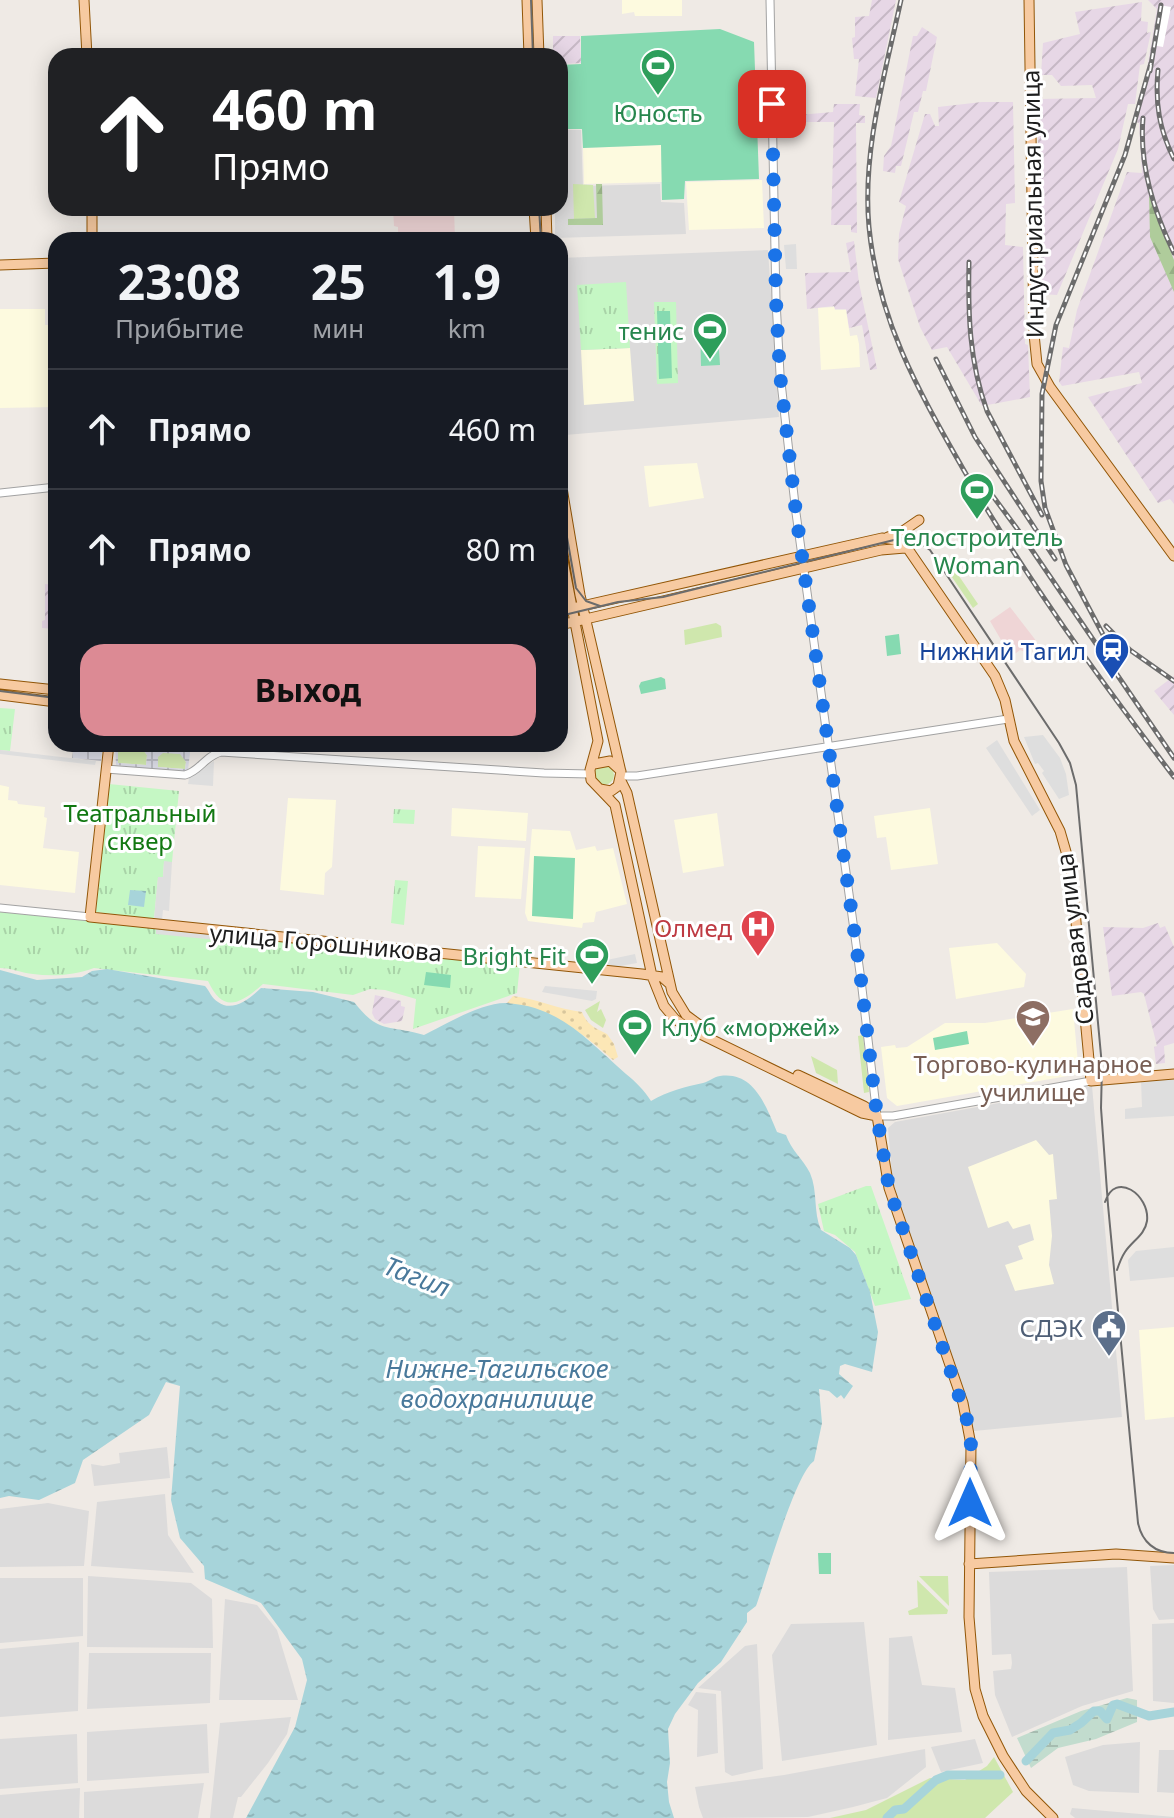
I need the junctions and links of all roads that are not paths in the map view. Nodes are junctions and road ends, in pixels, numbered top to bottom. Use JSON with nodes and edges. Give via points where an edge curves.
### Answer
{"nodes":[{"id":1,"x":84,"y":0,"type":"edge"},
{"id":2,"x":527,"y":0,"type":"edge"},
{"id":3,"x":537,"y":0,"type":"edge"},
{"id":4,"x":770,"y":0,"type":"edge"},
{"id":5,"x":1029,"y":0,"type":"edge"},
{"id":6,"x":87,"y":48,"type":"edge"},
{"id":7,"x":529,"y":48,"type":"edge"},
{"id":8,"x":539,"y":48,"type":"edge"},
{"id":9,"x":48,"y":263,"type":"edge"},
{"id":10,"x":0,"y":265,"type":"edge"},
{"id":11,"x":48,"y":488,"type":"edge"},
{"id":12,"x":0,"y":493,"type":"edge"},
{"id":13,"x":919,"y":520,"type":"dead end"},
{"id":14,"x":568,"y":521,"type":"edge"},
{"id":15,"x":882,"y":538,"type":"junction"},
{"id":16,"x":908,"y":549,"type":"junction"},
{"id":17,"x":1174,"y":556,"type":"edge"},
{"id":18,"x":802,"y":557,"type":"junction"},
{"id":19,"x":804,"y":568,"type":"junction"},
{"id":20,"x":583,"y":606,"type":"junction"},
{"id":21,"x":568,"y":609,"type":"edge"},
{"id":22,"x":568,"y":614,"type":"edge"},
{"id":23,"x":587,"y":620,"type":"junction"},
{"id":24,"x":574,"y":622,"type":"junction"},
{"id":25,"x":568,"y":623,"type":"edge"},
{"id":26,"x":0,"y":684,"type":"edge"},
{"id":27,"x":48,"y":689,"type":"edge"},
{"id":28,"x":0,"y":695,"type":"edge"},
{"id":29,"x":48,"y":701,"type":"edge"},
{"id":30,"x":1008,"y":719,"type":"junction"},
{"id":31,"x":828,"y":746,"type":"junction"},
{"id":32,"x":108,"y":752,"type":"edge"},
{"id":33,"x":106,"y":769,"type":"junction"},
{"id":34,"x":592,"y":769,"type":"junction"},
{"id":35,"x":621,"y":776,"type":"junction"},
{"id":36,"x":600,"y":789,"type":"junction"},
{"id":37,"x":0,"y":908,"type":"edge"},
{"id":38,"x":90,"y":917,"type":"junction"},
{"id":39,"x":652,"y":976,"type":"junction"},
{"id":40,"x":670,"y":984,"type":"junction"},
{"id":41,"x":1174,"y":1074,"type":"edge"},
{"id":42,"x":1091,"y":1081,"type":"junction"},
{"id":43,"x":877,"y":1116,"type":"junction"},
{"id":44,"x":1174,"y":1558,"type":"edge"},
{"id":45,"x":969,"y":1564,"type":"junction"},
{"id":46,"x":1053,"y":1818,"type":"edge"}],
"edges":[{"from":1,"to":6,"type":"main road"},
{"from":2,"to":7,"type":"main road"},
{"from":3,"to":8,"type":"main road"},
{"from":4,"to":18,"type":"street","via":[[776,314]]},
{"from":5,"to":17,"type":"main road","name":"Индустриальная улица","via":[[1037,364]]},
{"from":9,"to":10,"type":"main road"},
{"from":11,"to":12,"type":"street"},
{"from":13,"to":15,"type":"main road"},
{"from":14,"to":20,"type":"main road"},
{"from":15,"to":16,"type":"main road"},
{"from":15,"to":18,"type":"main road"},
{"from":16,"to":19,"type":"main road"},
{"from":16,"to":30,"type":"main road","name":"Садовая улица","via":[[995,676]]},
{"from":18,"to":19,"type":"street"},
{"from":18,"to":20,"type":"main road"},
{"from":19,"to":23,"type":"main road"},
{"from":19,"to":31,"type":"street"},
{"from":20,"to":21,"type":"main road"},
{"from":20,"to":23,"type":"main road"},
{"from":22,"to":24,"type":"main road"},
{"from":23,"to":24,"type":"main road"},
{"from":23,"to":35,"type":"main road"},
{"from":24,"to":25,"type":"main road"},
{"from":24,"to":34,"type":"main road","via":[[598,741]]},
{"from":26,"to":27,"type":"main road"},
{"from":28,"to":29,"type":"main road"},
{"from":30,"to":31,"type":"street"},
{"from":30,"to":42,"type":"main road","name":"Садовая улица","via":[[1060,831],[1071,869]]},
{"from":31,"to":35,"type":"street"},
{"from":31,"to":43,"type":"street"},
{"from":32,"to":33,"type":"main road"},
{"from":33,"to":34,"type":"street","via":[[185,775],[221,752],[544,773]]},
{"from":33,"to":38,"type":"main road"},
{"from":34,"to":35,"type":"main road","via":[[610,761]]},
{"from":34,"to":36,"type":"main road","via":[[591,780]]},
{"from":35,"to":36,"type":"main road","via":[[611,791]]},
{"from":35,"to":40,"type":"main road"},
{"from":36,"to":39,"type":"main road","via":[[616,809]]},
{"from":37,"to":38,"type":"street","name":"улица Горошникова"},
{"from":38,"to":39,"type":"main road","name":"улица Горошникова"},
{"from":39,"to":40,"type":"main road","name":"улица Горошникова"},
{"from":39,"to":43,"type":"main road","via":[[675,1019]]},
{"from":40,"to":43,"type":"main road","via":[[686,1015],[709,1032]]},
{"from":41,"to":42,"type":"main road"},
{"from":42,"to":43,"type":"street"},
{"from":43,"to":45,"type":"main road","via":[[886,1176],[967,1420]]},
{"from":44,"to":45,"type":"main road","via":[[1116,1554]]},
{"from":45,"to":46,"type":"main road","via":[[972,1673],[983,1716],[1018,1780]]}]}
